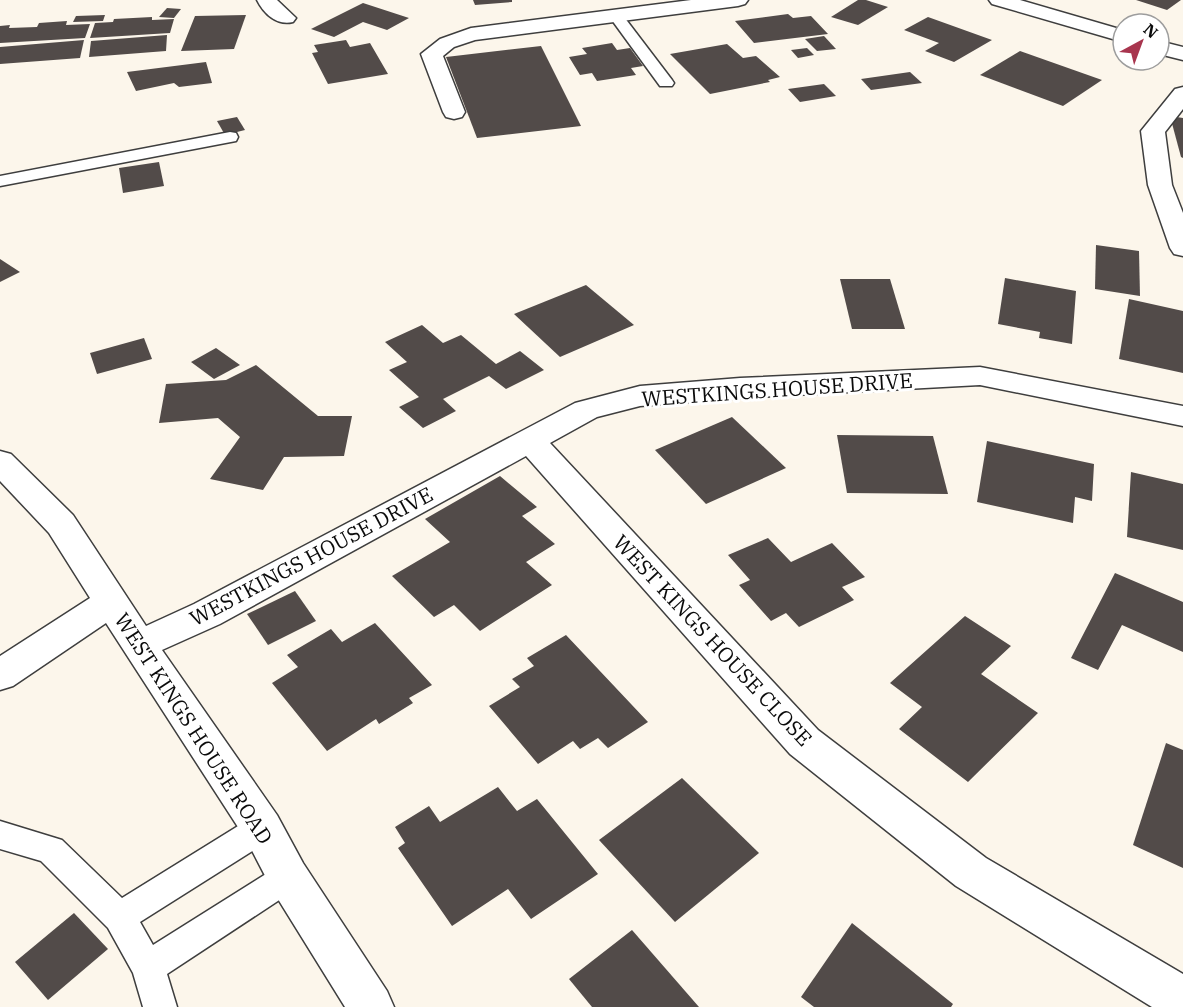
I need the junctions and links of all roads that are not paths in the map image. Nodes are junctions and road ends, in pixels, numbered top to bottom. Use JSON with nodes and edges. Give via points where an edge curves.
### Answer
{"nodes":[{"id":1,"x":267,"y":0,"type":"edge"},
{"id":2,"x":738,"y":0,"type":"edge"},
{"id":3,"x":1000,"y":0,"type":"edge"},
{"id":4,"x":616,"y":16,"type":"junction"},
{"id":5,"x":286,"y":18,"type":"dead end"},
{"id":6,"x":1111,"y":32,"type":"edge"},
{"id":7,"x":666,"y":83,"type":"dead end"},
{"id":8,"x":1183,"y":94,"type":"edge"},
{"id":9,"x":454,"y":112,"type":"dead end"},
{"id":10,"x":230,"y":137,"type":"dead end"},
{"id":11,"x":0,"y":181,"type":"edge"},
{"id":12,"x":1183,"y":248,"type":"edge"},
{"id":13,"x":1183,"y":416,"type":"edge"},
{"id":14,"x":529,"y":440,"type":"junction"},
{"id":15,"x":0,"y":462,"type":"edge"},
{"id":16,"x":111,"y":602,"type":"junction"},
{"id":17,"x":139,"y":645,"type":"junction"},
{"id":18,"x":0,"y":675,"type":"edge"},
{"id":19,"x":262,"y":828,"type":"junction"},
{"id":20,"x":0,"y":835,"type":"edge"},
{"id":21,"x":288,"y":878,"type":"junction"},
{"id":22,"x":119,"y":917,"type":"junction"},
{"id":23,"x":148,"y":967,"type":"junction"},
{"id":24,"x":1183,"y":1000,"type":"edge"},
{"id":25,"x":160,"y":1007,"type":"edge"},
{"id":26,"x":371,"y":1007,"type":"edge"}],
"edges":[{"from":1,"to":5,"type":"street","via":[[271,8]]},
{"from":2,"to":4,"type":"street"},
{"from":3,"to":6,"type":"street"},
{"from":4,"to":7,"type":"lane"},
{"from":4,"to":9,"type":"street","via":[[471,34],[447,43],[432,54]]},
{"from":8,"to":12,"type":"street","via":[[1153,131],[1160,185]]},
{"from":10,"to":11,"type":"lane"},
{"from":13,"to":14,"type":"street","name":"WESTKINGS HOUSE DRIVE","via":[[980,376],[640,396],[586,410]]},
{"from":14,"to":17,"type":"street","name":"WESTKINGS HOUSE DRIVE","via":[[207,614]]},
{"from":14,"to":24,"type":"street","name":"WEST KINGS HOUSE CLOSE","via":[[804,742],[971,872]]},
{"from":15,"to":16,"type":"street","name":"WEST KINGS HOUSE ROAD","via":[[61,524]]},
{"from":16,"to":17,"type":"street","name":"WEST KINGS HOUSE ROAD"},
{"from":16,"to":18,"type":"street"},
{"from":17,"to":19,"type":"street","name":"WEST KINGS HOUSE ROAD"},
{"from":19,"to":21,"type":"street","name":"WEST KINGS HOUSE ROAD"},
{"from":19,"to":22,"type":"lane"},
{"from":20,"to":22,"type":"lane","via":[[51,850]]},
{"from":21,"to":23,"type":"lane"},
{"from":21,"to":26,"type":"street","name":"WEST KINGS HOUSE ROAD"},
{"from":22,"to":23,"type":"lane"},
{"from":23,"to":25,"type":"lane"}]}
